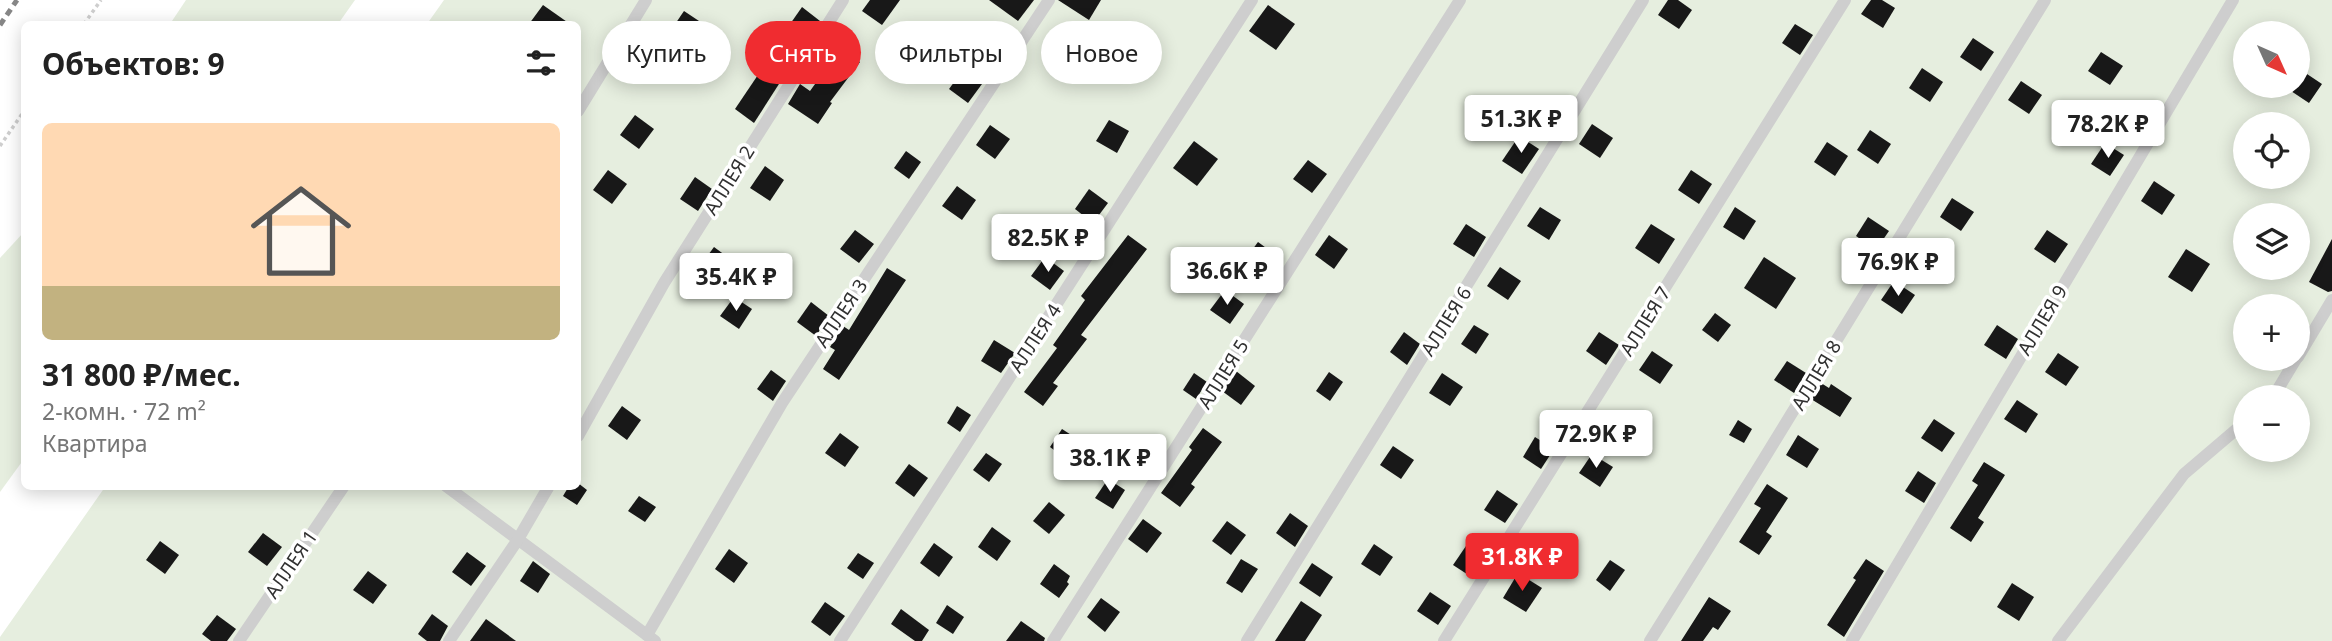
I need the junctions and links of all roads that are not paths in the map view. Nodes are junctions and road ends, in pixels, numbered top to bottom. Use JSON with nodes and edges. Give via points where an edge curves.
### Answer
{"nodes":[{"id":1,"x":646,"y":0,"type":"edge"},
{"id":2,"x":843,"y":0,"type":"edge"},
{"id":3,"x":1049,"y":0,"type":"edge"},
{"id":4,"x":1252,"y":0,"type":"edge"},
{"id":5,"x":1460,"y":0,"type":"edge"},
{"id":6,"x":1643,"y":0,"type":"edge"},
{"id":7,"x":1845,"y":0,"type":"edge"},
{"id":8,"x":2045,"y":0,"type":"edge"},
{"id":9,"x":2233,"y":0,"type":"edge"},
{"id":10,"x":581,"y":106,"type":"edge"},
{"id":11,"x":2332,"y":300,"type":"edge"},
{"id":12,"x":2310,"y":336,"type":"edge"},
{"id":13,"x":581,"y":431,"type":"edge"},
{"id":14,"x":2233,"y":432,"type":"edge"},
{"id":15,"x":341,"y":490,"type":"edge"},
{"id":16,"x":451,"y":490,"type":"edge"},
{"id":17,"x":547,"y":490,"type":"edge"},
{"id":18,"x":517,"y":541,"type":"junction"},
{"id":19,"x":651,"y":638,"type":"edge"},
{"id":20,"x":239,"y":641,"type":"edge"},
{"id":21,"x":449,"y":641,"type":"edge"},
{"id":22,"x":840,"y":641,"type":"edge"},
{"id":23,"x":1053,"y":641,"type":"edge"},
{"id":24,"x":1247,"y":641,"type":"edge"},
{"id":25,"x":1444,"y":641,"type":"edge"},
{"id":26,"x":1650,"y":641,"type":"edge"},
{"id":27,"x":1852,"y":641,"type":"edge"},
{"id":28,"x":2058,"y":641,"type":"edge"}],
"edges":[{"from":1,"to":10,"type":"lane"},
{"from":2,"to":13,"type":"lane","name":"АЛЛЕЯ 2","via":[[664,284]]},
{"from":3,"to":19,"type":"lane","name":"АЛЛЕЯ 3","via":[[782,403]]},
{"from":4,"to":22,"type":"lane","name":"АЛЛЕЯ 4"},
{"from":5,"to":23,"type":"lane","name":"АЛЛЕЯ 5"},
{"from":6,"to":24,"type":"lane","name":"АЛЛЕЯ 6"},
{"from":7,"to":25,"type":"lane","name":"АЛЛЕЯ 7"},
{"from":8,"to":26,"type":"lane","name":"АЛЛЕЯ 8"},
{"from":9,"to":27,"type":"lane","name":"АЛЛЕЯ 9"},
{"from":11,"to":12,"type":"lane"},
{"from":14,"to":28,"type":"lane","via":[[2184,474]]},
{"from":15,"to":20,"type":"lane","name":"АЛЛЕЯ 1"},
{"from":16,"to":18,"type":"lane"},
{"from":17,"to":18,"type":"lane"},
{"from":18,"to":19,"type":"lane"},
{"from":18,"to":21,"type":"lane"}]}
